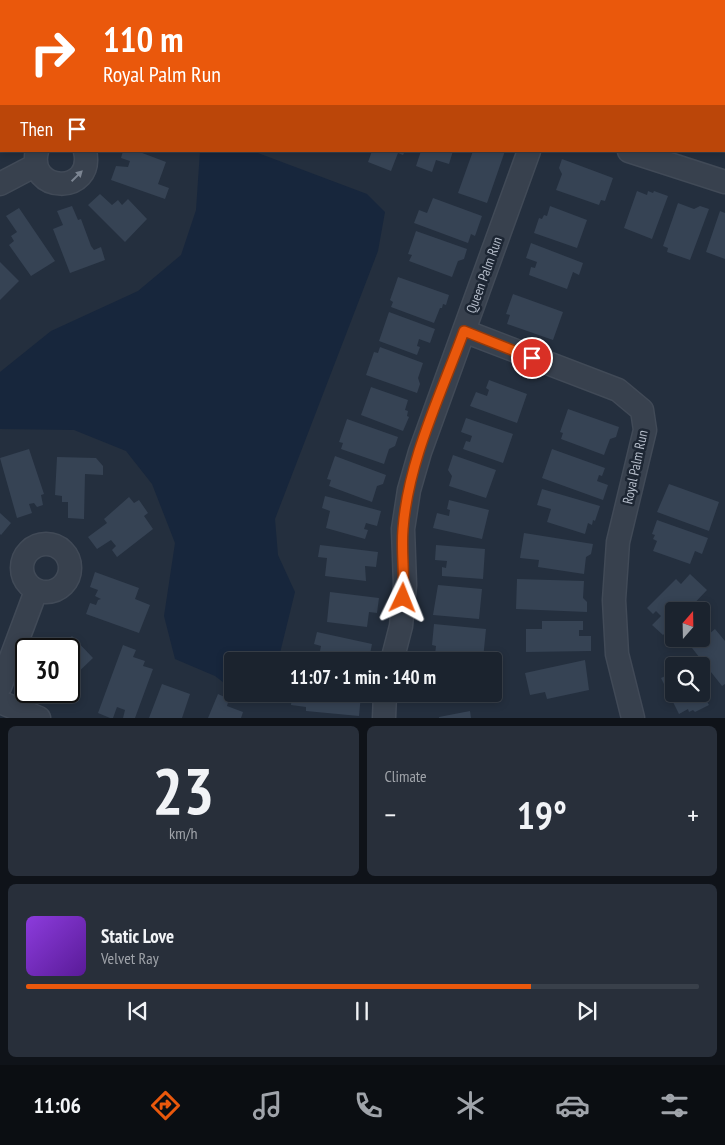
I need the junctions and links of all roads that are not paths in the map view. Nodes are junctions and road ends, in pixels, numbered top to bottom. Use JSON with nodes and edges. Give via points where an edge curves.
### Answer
{"nodes":[{"id":1,"x":84,"y":152,"type":"edge"},
{"id":2,"x":529,"y":152,"type":"edge"},
{"id":3,"x":632,"y":152,"type":"edge"},
{"id":4,"x":37,"y":158,"type":"edge"},
{"id":5,"x":725,"y":182,"type":"edge"},
{"id":6,"x":0,"y":184,"type":"edge"},
{"id":7,"x":464,"y":331,"type":"junction"},
{"id":8,"x":36,"y":591,"type":"dead end"},
{"id":9,"x":394,"y":652,"type":"edge"},
{"id":10,"x":0,"y":687,"type":"edge"},
{"id":11,"x":0,"y":702,"type":"edge"},
{"id":12,"x":385,"y":702,"type":"edge"},
{"id":13,"x":39,"y":718,"type":"edge"},
{"id":14,"x":384,"y":718,"type":"edge"},
{"id":15,"x":633,"y":718,"type":"edge"}],
"edges":[{"from":4,"to":1,"type":"street","one_way":true,"via":[[40,173],[52,183],[68,183],[76,180],[85,166]]},
{"from":2,"to":7,"type":"street","name":"Queen Palm Run"},
{"from":3,"to":5,"type":"street"},
{"from":4,"to":6,"type":"street"},
{"from":7,"to":9,"type":"street","name":"Queen Palm Run","via":[[409,490],[403,529],[401,626]]},
{"from":7,"to":15,"type":"street","name":"Royal Palm Run","via":[[618,390],[642,410],[645,430],[618,542],[614,600],[617,654]]},
{"from":8,"to":10,"type":"street"},
{"from":11,"to":13,"type":"street"},
{"from":12,"to":14,"type":"street"}]}
